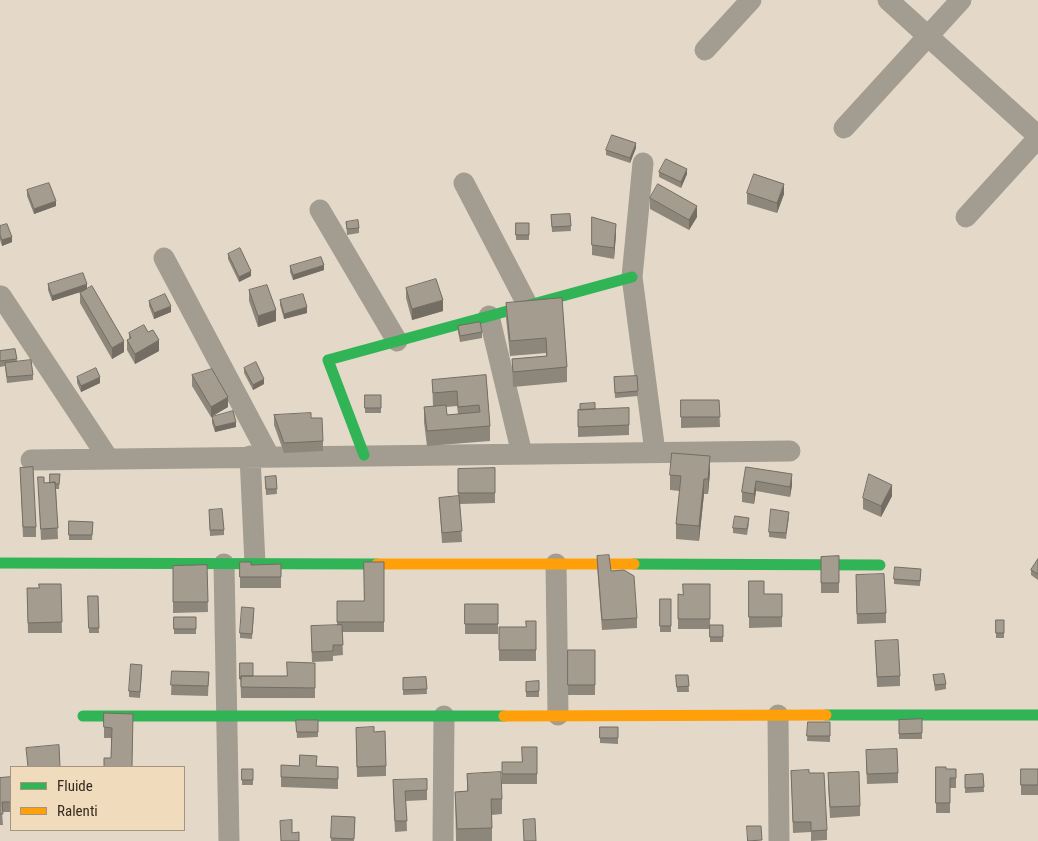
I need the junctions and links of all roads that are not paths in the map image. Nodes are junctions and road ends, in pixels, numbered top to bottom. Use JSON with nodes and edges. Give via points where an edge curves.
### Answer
{"nodes":[{"id":1,"x":751,"y":0,"type":"edge"},
{"id":2,"x":888,"y":0,"type":"edge"},
{"id":3,"x":961,"y":0,"type":"edge"},
{"id":4,"x":928,"y":36,"type":"junction"},
{"id":5,"x":705,"y":50,"type":"dead end"},
{"id":6,"x":844,"y":128,"type":"dead end"},
{"id":7,"x":1038,"y":137,"type":"edge"},
{"id":8,"x":643,"y":163,"type":"dead end"},
{"id":9,"x":464,"y":183,"type":"dead end"},
{"id":10,"x":320,"y":210,"type":"dead end"},
{"id":11,"x":966,"y":217,"type":"dead end"},
{"id":12,"x":164,"y":258,"type":"dead end"},
{"id":13,"x":632,"y":278,"type":"junction"},
{"id":14,"x":1,"y":296,"type":"edge"},
{"id":15,"x":528,"y":306,"type":"junction"},
{"id":16,"x":489,"y":316,"type":"junction"},
{"id":17,"x":398,"y":341,"type":"junction"},
{"id":18,"x":790,"y":451,"type":"dead end"},
{"id":19,"x":655,"y":452,"type":"junction"},
{"id":20,"x":522,"y":454,"type":"junction"},
{"id":21,"x":364,"y":455,"type":"junction"},
{"id":22,"x":260,"y":456,"type":"junction"},
{"id":23,"x":108,"y":458,"type":"junction"},
{"id":24,"x":31,"y":460,"type":"dead end"},
{"id":25,"x":0,"y":563,"type":"edge"},
{"id":26,"x":224,"y":564,"type":"junction"},
{"id":27,"x":255,"y":564,"type":"junction"},
{"id":28,"x":556,"y":564,"type":"junction"},
{"id":29,"x":880,"y":565,"type":"dead end"},
{"id":30,"x":558,"y":715,"type":"junction"},
{"id":31,"x":778,"y":715,"type":"junction"},
{"id":32,"x":1038,"y":715,"type":"edge"},
{"id":33,"x":83,"y":716,"type":"dead end"},
{"id":34,"x":226,"y":716,"type":"junction"},
{"id":35,"x":444,"y":716,"type":"junction"},
{"id":36,"x":229,"y":841,"type":"edge"},
{"id":37,"x":443,"y":841,"type":"edge"},
{"id":38,"x":779,"y":841,"type":"edge"}],
"edges":[{"from":1,"to":5,"type":"street"},
{"from":2,"to":4,"type":"street"},
{"from":3,"to":4,"type":"street"},
{"from":4,"to":6,"type":"street"},
{"from":4,"to":7,"type":"street"},
{"from":7,"to":11,"type":"street"},
{"from":8,"to":13,"type":"street"},
{"from":9,"to":15,"type":"street"},
{"from":10,"to":17,"type":"street"},
{"from":12,"to":22,"type":"street"},
{"from":13,"to":15,"type":"street"},
{"from":13,"to":19,"type":"street"},
{"from":14,"to":23,"type":"street"},
{"from":15,"to":16,"type":"street"},
{"from":16,"to":17,"type":"street"},
{"from":16,"to":20,"type":"street"},
{"from":17,"to":21,"type":"street","via":[[328,360]]},
{"from":18,"to":19,"type":"street"},
{"from":19,"to":20,"type":"street"},
{"from":20,"to":21,"type":"street"},
{"from":21,"to":22,"type":"street"},
{"from":22,"to":23,"type":"street"},
{"from":22,"to":27,"type":"street"},
{"from":23,"to":24,"type":"street"},
{"from":25,"to":26,"type":"street"},
{"from":26,"to":27,"type":"street"},
{"from":26,"to":34,"type":"street"},
{"from":27,"to":28,"type":"street"},
{"from":28,"to":29,"type":"street"},
{"from":28,"to":30,"type":"street"},
{"from":30,"to":31,"type":"street"},
{"from":30,"to":35,"type":"street"},
{"from":31,"to":32,"type":"street"},
{"from":31,"to":38,"type":"street"},
{"from":33,"to":34,"type":"street"},
{"from":34,"to":35,"type":"street"},
{"from":34,"to":36,"type":"street"},
{"from":35,"to":37,"type":"street"}]}
